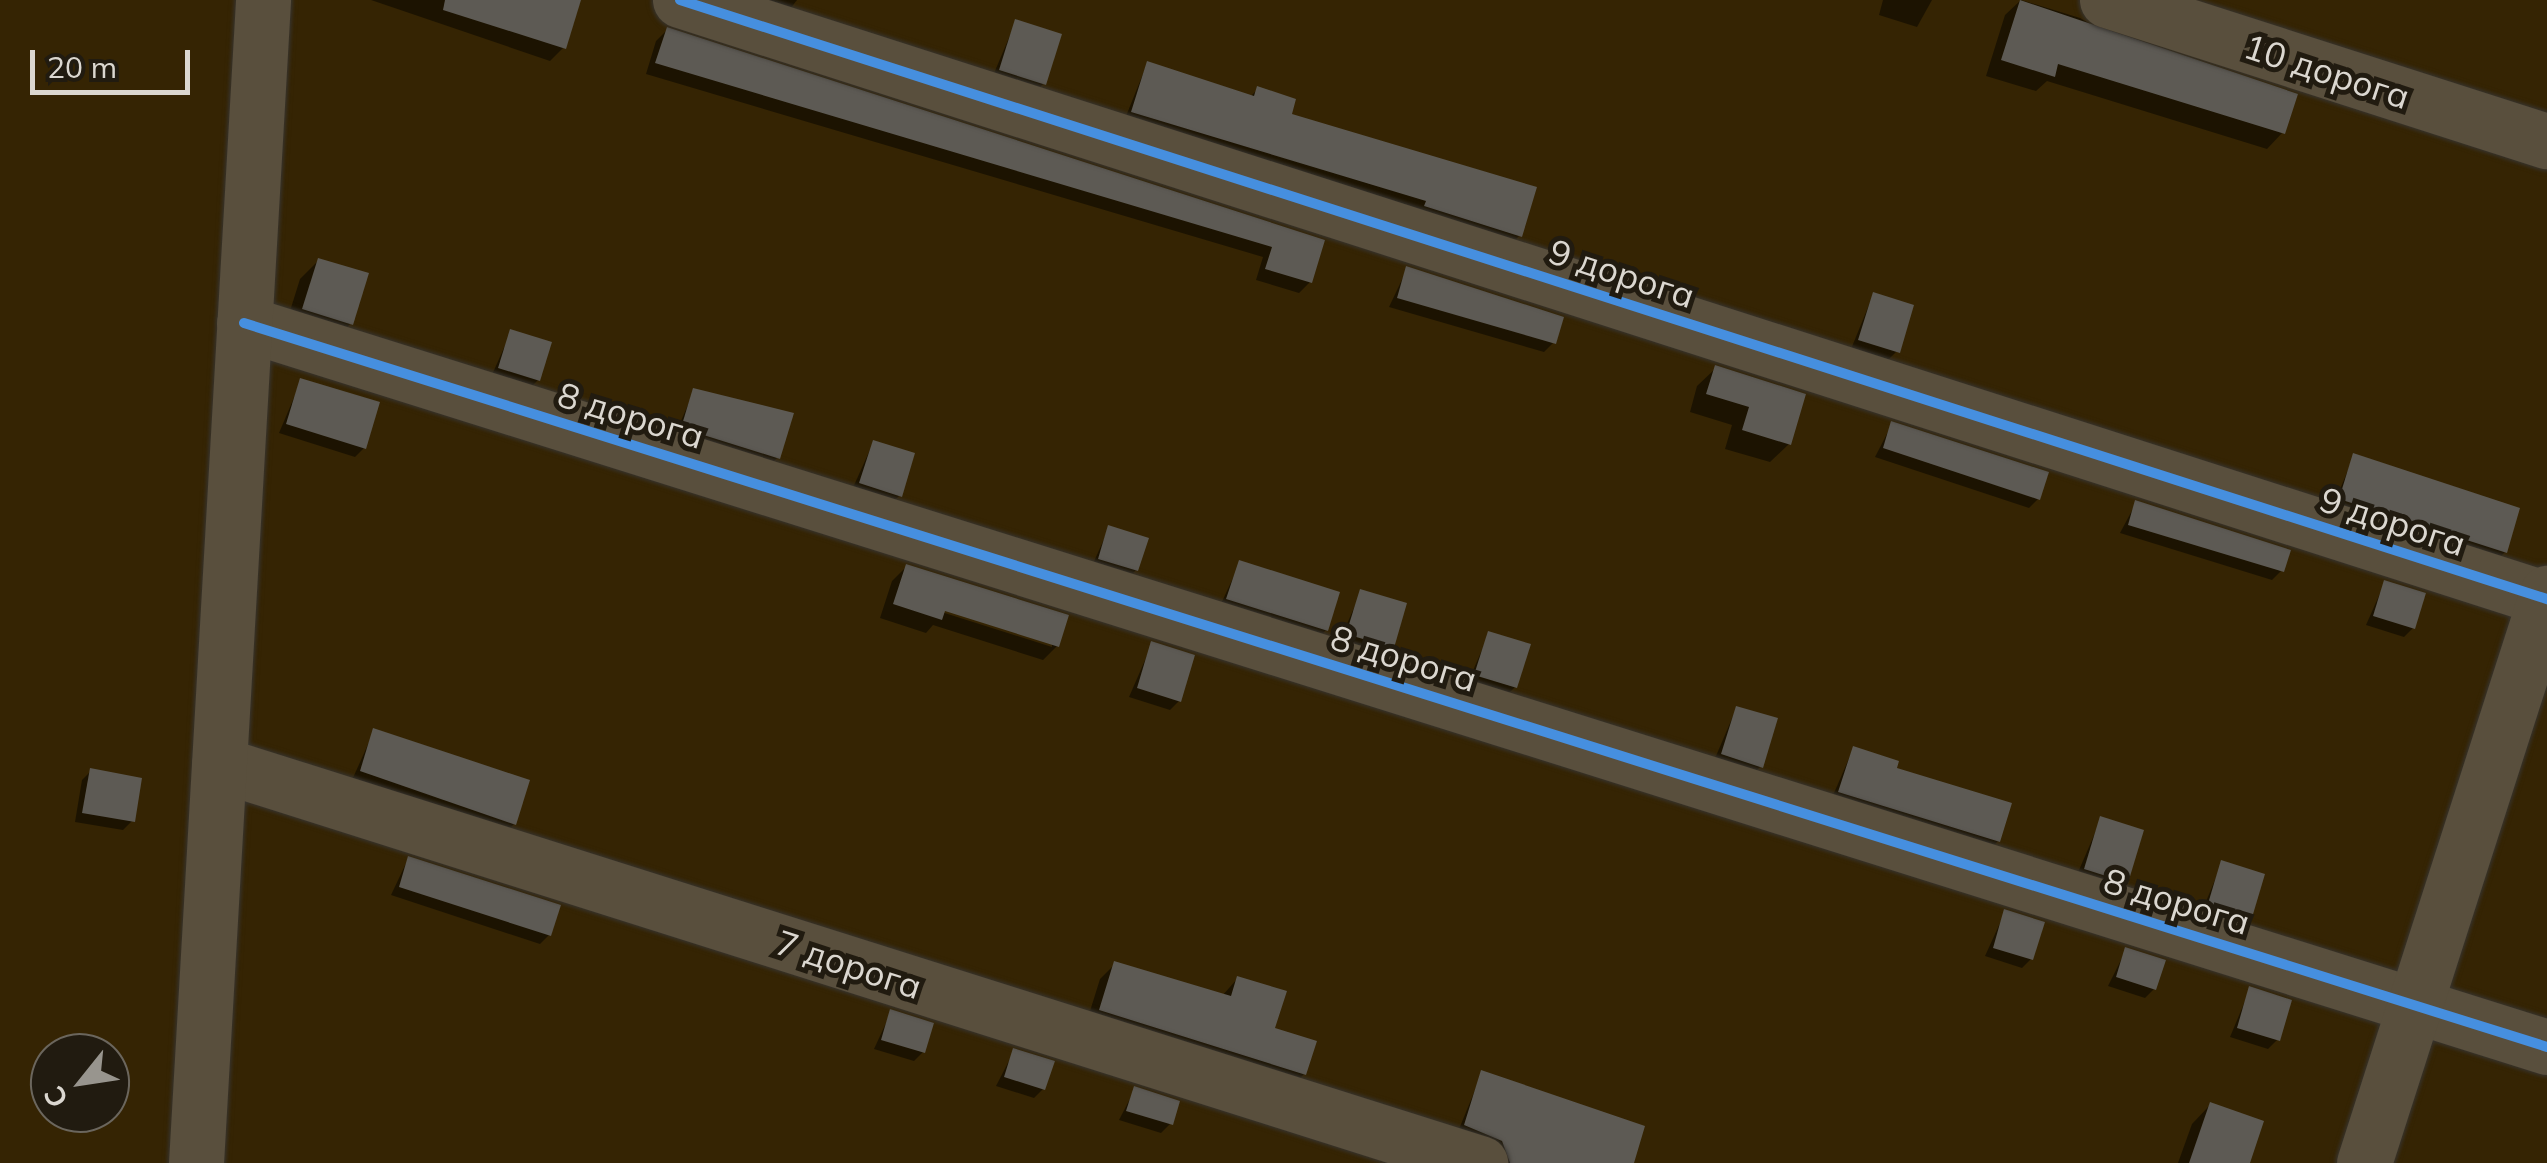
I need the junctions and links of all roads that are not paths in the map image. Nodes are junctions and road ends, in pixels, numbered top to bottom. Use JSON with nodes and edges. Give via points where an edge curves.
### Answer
{"nodes":[{"id":1,"x":263,"y":0,"type":"edge"},
{"id":2,"x":680,"y":0,"type":"edge"},
{"id":3,"x":2107,"y":0,"type":"edge"},
{"id":4,"x":2547,"y":141,"type":"edge"},
{"id":5,"x":244,"y":323,"type":"junction"},
{"id":6,"x":2546,"y":597,"type":"edge"},
{"id":7,"x":219,"y":764,"type":"junction"},
{"id":8,"x":2413,"y":1004,"type":"junction"},
{"id":9,"x":2547,"y":1046,"type":"edge"},
{"id":10,"x":196,"y":1163,"type":"edge"},
{"id":11,"x":1480,"y":1163,"type":"edge"},
{"id":12,"x":2364,"y":1163,"type":"edge"}],
"edges":[{"from":1,"to":5,"type":"street"},
{"from":2,"to":6,"type":"street","name":"9 дорога"},
{"from":3,"to":4,"type":"street","name":"10 дорога"},
{"from":5,"to":7,"type":"street"},
{"from":5,"to":8,"type":"street","name":"8 дорога"},
{"from":6,"to":8,"type":"street"},
{"from":7,"to":10,"type":"street"},
{"from":7,"to":11,"type":"street","name":"7 дорога"},
{"from":8,"to":9,"type":"street","name":"8 дорога"},
{"from":8,"to":12,"type":"street"}]}
